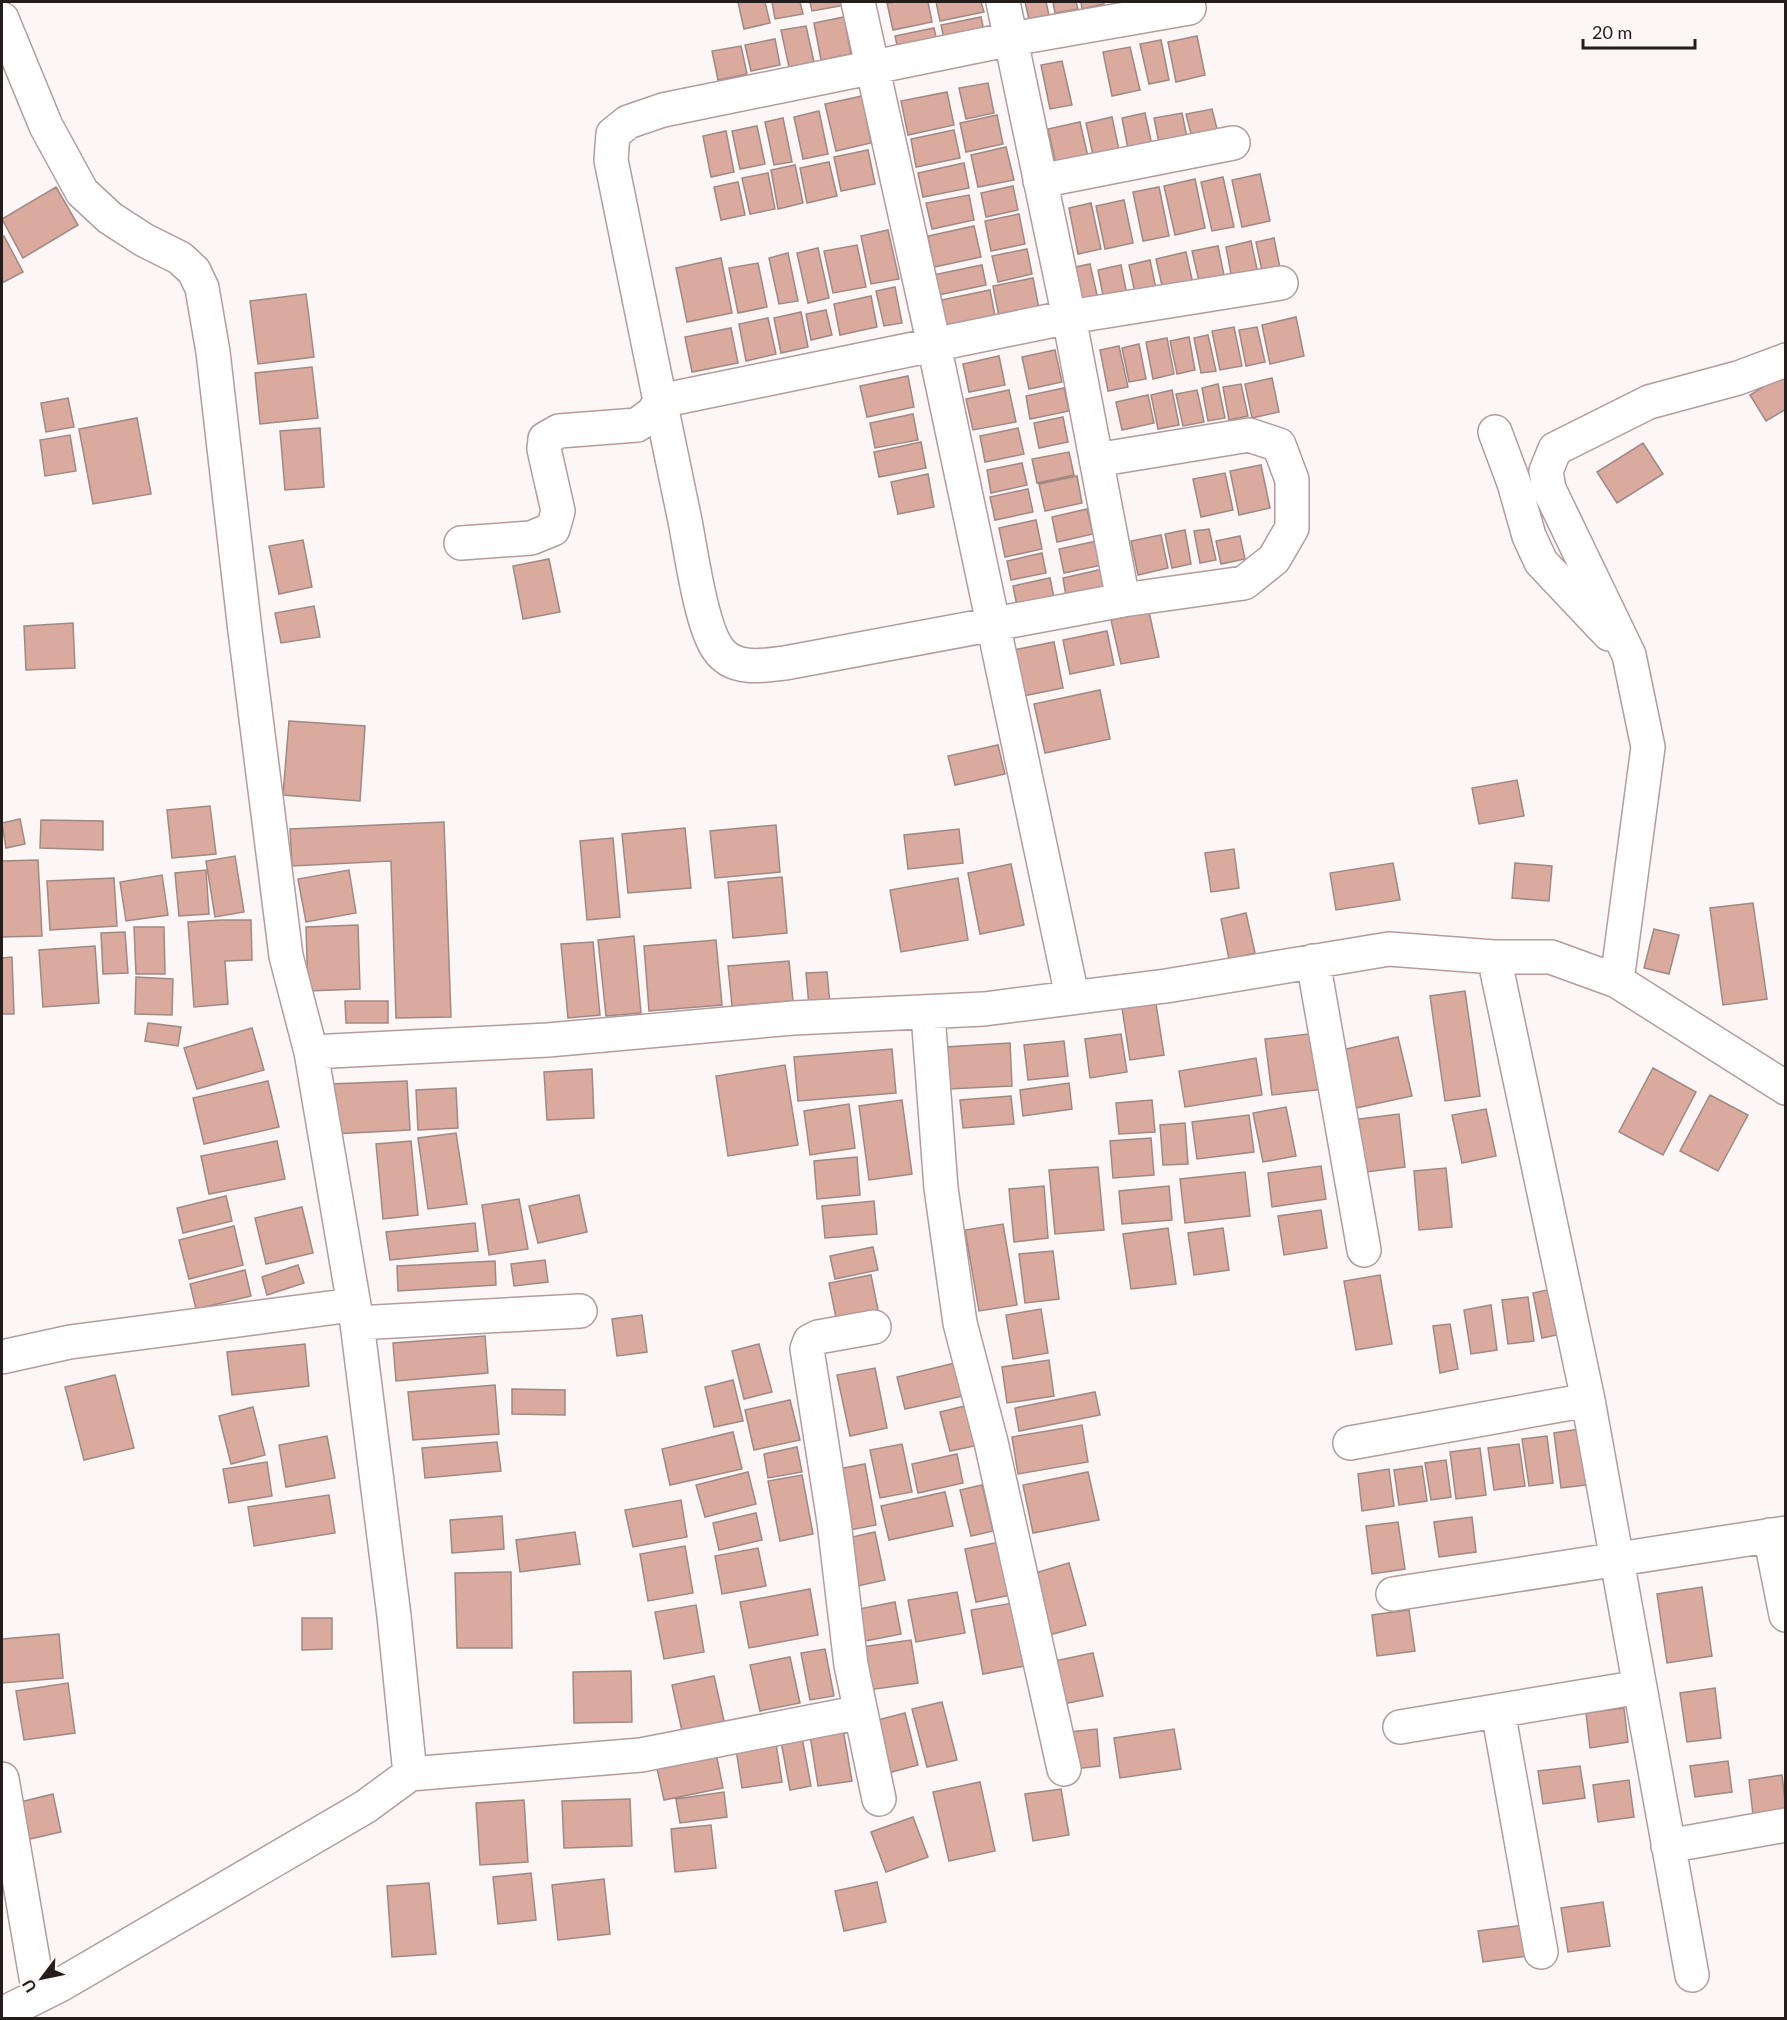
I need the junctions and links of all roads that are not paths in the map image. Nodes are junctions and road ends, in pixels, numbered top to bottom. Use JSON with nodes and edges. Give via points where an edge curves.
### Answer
{"nodes":[{"id":1,"x":858,"y":2,"type":"edge"},
{"id":2,"x":1003,"y":2,"type":"edge"},
{"id":3,"x":1189,"y":8,"type":"dead end"},
{"id":4,"x":2,"y":19,"type":"edge"},
{"id":5,"x":1011,"y":39,"type":"junction"},
{"id":6,"x":871,"y":69,"type":"junction"},
{"id":7,"x":1233,"y":143,"type":"dead end"},
{"id":8,"x":1040,"y":181,"type":"junction"},
{"id":9,"x":1281,"y":283,"type":"dead end"},
{"id":10,"x":1069,"y":317,"type":"junction"},
{"id":11,"x":934,"y":345,"type":"junction"},
{"id":12,"x":1785,"y":360,"type":"edge"},
{"id":13,"x":660,"y":401,"type":"junction"},
{"id":14,"x":1495,"y":432,"type":"dead end"},
{"id":15,"x":1096,"y":460,"type":"junction"},
{"id":16,"x":461,"y":543,"type":"dead end"},
{"id":17,"x":1123,"y":600,"type":"junction"},
{"id":18,"x":993,"y":623,"type":"junction"},
{"id":19,"x":1629,"y":655,"type":"junction"},
{"id":20,"x":1494,"y":957,"type":"junction"},
{"id":21,"x":1312,"y":961,"type":"junction"},
{"id":22,"x":1617,"y":981,"type":"junction"},
{"id":23,"x":1071,"y":996,"type":"junction"},
{"id":24,"x":928,"y":1014,"type":"junction"},
{"id":25,"x":311,"y":1052,"type":"junction"},
{"id":26,"x":1785,"y":1088,"type":"edge"},
{"id":27,"x":1364,"y":1250,"type":"dead end"},
{"id":28,"x":580,"y":1311,"type":"dead end"},
{"id":29,"x":355,"y":1314,"type":"junction"},
{"id":30,"x":874,"y":1327,"type":"dead end"},
{"id":31,"x":2,"y":1357,"type":"edge"},
{"id":32,"x":1588,"y":1400,"type":"junction"},
{"id":33,"x":1350,"y":1443,"type":"dead end"},
{"id":34,"x":1778,"y":1534,"type":"edge"},
{"id":35,"x":1617,"y":1560,"type":"junction"},
{"id":36,"x":1393,"y":1594,"type":"dead end"},
{"id":37,"x":1785,"y":1615,"type":"edge"},
{"id":38,"x":1640,"y":1687,"type":"junction"},
{"id":39,"x":1498,"y":1711,"type":"junction"},
{"id":40,"x":861,"y":1712,"type":"junction"},
{"id":41,"x":1400,"y":1727,"type":"dead end"},
{"id":42,"x":1064,"y":1769,"type":"dead end"},
{"id":43,"x":410,"y":1774,"type":"junction"},
{"id":44,"x":2,"y":1779,"type":"edge"},
{"id":45,"x":879,"y":1799,"type":"dead end"},
{"id":46,"x":1785,"y":1825,"type":"edge"},
{"id":47,"x":1668,"y":1846,"type":"junction"},
{"id":48,"x":1540,"y":1952,"type":"dead end"},
{"id":49,"x":1692,"y":1975,"type":"dead end"},
{"id":50,"x":39,"y":1995,"type":"junction"},
{"id":51,"x":2,"y":2014,"type":"edge"}],
"edges":[{"from":1,"to":6,"type":"street"},
{"from":2,"to":5,"type":"street"},
{"from":3,"to":5,"type":"street"},
{"from":4,"to":25,"type":"street","via":[[46,126],[82,192],[110,218],[180,258],[194,271],[202,288],[286,956]]},
{"from":5,"to":6,"type":"street"},
{"from":5,"to":8,"type":"street"},
{"from":6,"to":11,"type":"street"},
{"from":6,"to":13,"type":"street","via":[[663,110],[628,122],[613,134],[610,159]]},
{"from":7,"to":8,"type":"street"},
{"from":8,"to":10,"type":"street"},
{"from":9,"to":10,"type":"street"},
{"from":10,"to":11,"type":"street"},
{"from":10,"to":15,"type":"street"},
{"from":11,"to":13,"type":"street"},
{"from":11,"to":18,"type":"street"},
{"from":12,"to":19,"type":"street","via":[[1738,378],[1649,402],[1556,449],[1546,471],[1550,489]]},
{"from":13,"to":16,"type":"street","via":[[653,413],[637,425],[560,431],[545,439],[558,511],[553,529],[531,538]]},
{"from":13,"to":18,"type":"street","via":[[704,612],[718,649],[736,663],[785,663]]},
{"from":14,"to":19,"type":"street","via":[[1528,536],[1541,562]]},
{"from":15,"to":17,"type":"street"},
{"from":15,"to":17,"type":"street","via":[[1249,435],[1279,445],[1292,480],[1292,528],[1274,559],[1244,583]]},
{"from":17,"to":18,"type":"street"},
{"from":18,"to":23,"type":"street"},
{"from":19,"to":22,"type":"street","via":[[1648,747]]},
{"from":20,"to":21,"type":"street","via":[[1389,949]]},
{"from":20,"to":22,"type":"street","via":[[1551,957]]},
{"from":20,"to":32,"type":"street"},
{"from":21,"to":23,"type":"street","via":[[1166,986]]},
{"from":21,"to":27,"type":"street"},
{"from":22,"to":26,"type":"street"},
{"from":23,"to":24,"type":"street"},
{"from":24,"to":25,"type":"street","via":[[793,1018],[548,1040]]},
{"from":24,"to":42,"type":"street","via":[[941,1188],[960,1323],[991,1442]]},
{"from":25,"to":29,"type":"street"},
{"from":28,"to":29,"type":"street"},
{"from":29,"to":31,"type":"street","via":[[70,1342]]},
{"from":29,"to":43,"type":"street"},
{"from":30,"to":40,"type":"street","via":[[818,1337],[810,1341],[807,1349]]},
{"from":32,"to":33,"type":"street"},
{"from":32,"to":35,"type":"street"},
{"from":34,"to":35,"type":"street"},
{"from":34,"to":37,"type":"street"},
{"from":35,"to":36,"type":"street"},
{"from":35,"to":38,"type":"street"},
{"from":38,"to":39,"type":"street"},
{"from":38,"to":47,"type":"street"},
{"from":39,"to":41,"type":"street"},
{"from":39,"to":48,"type":"street"},
{"from":40,"to":43,"type":"street","via":[[641,1755]]},
{"from":40,"to":45,"type":"street"},
{"from":43,"to":50,"type":"street","via":[[365,1807]]},
{"from":44,"to":50,"type":"street"},
{"from":46,"to":47,"type":"street"},
{"from":47,"to":49,"type":"street"},
{"from":50,"to":51,"type":"street"}]}
